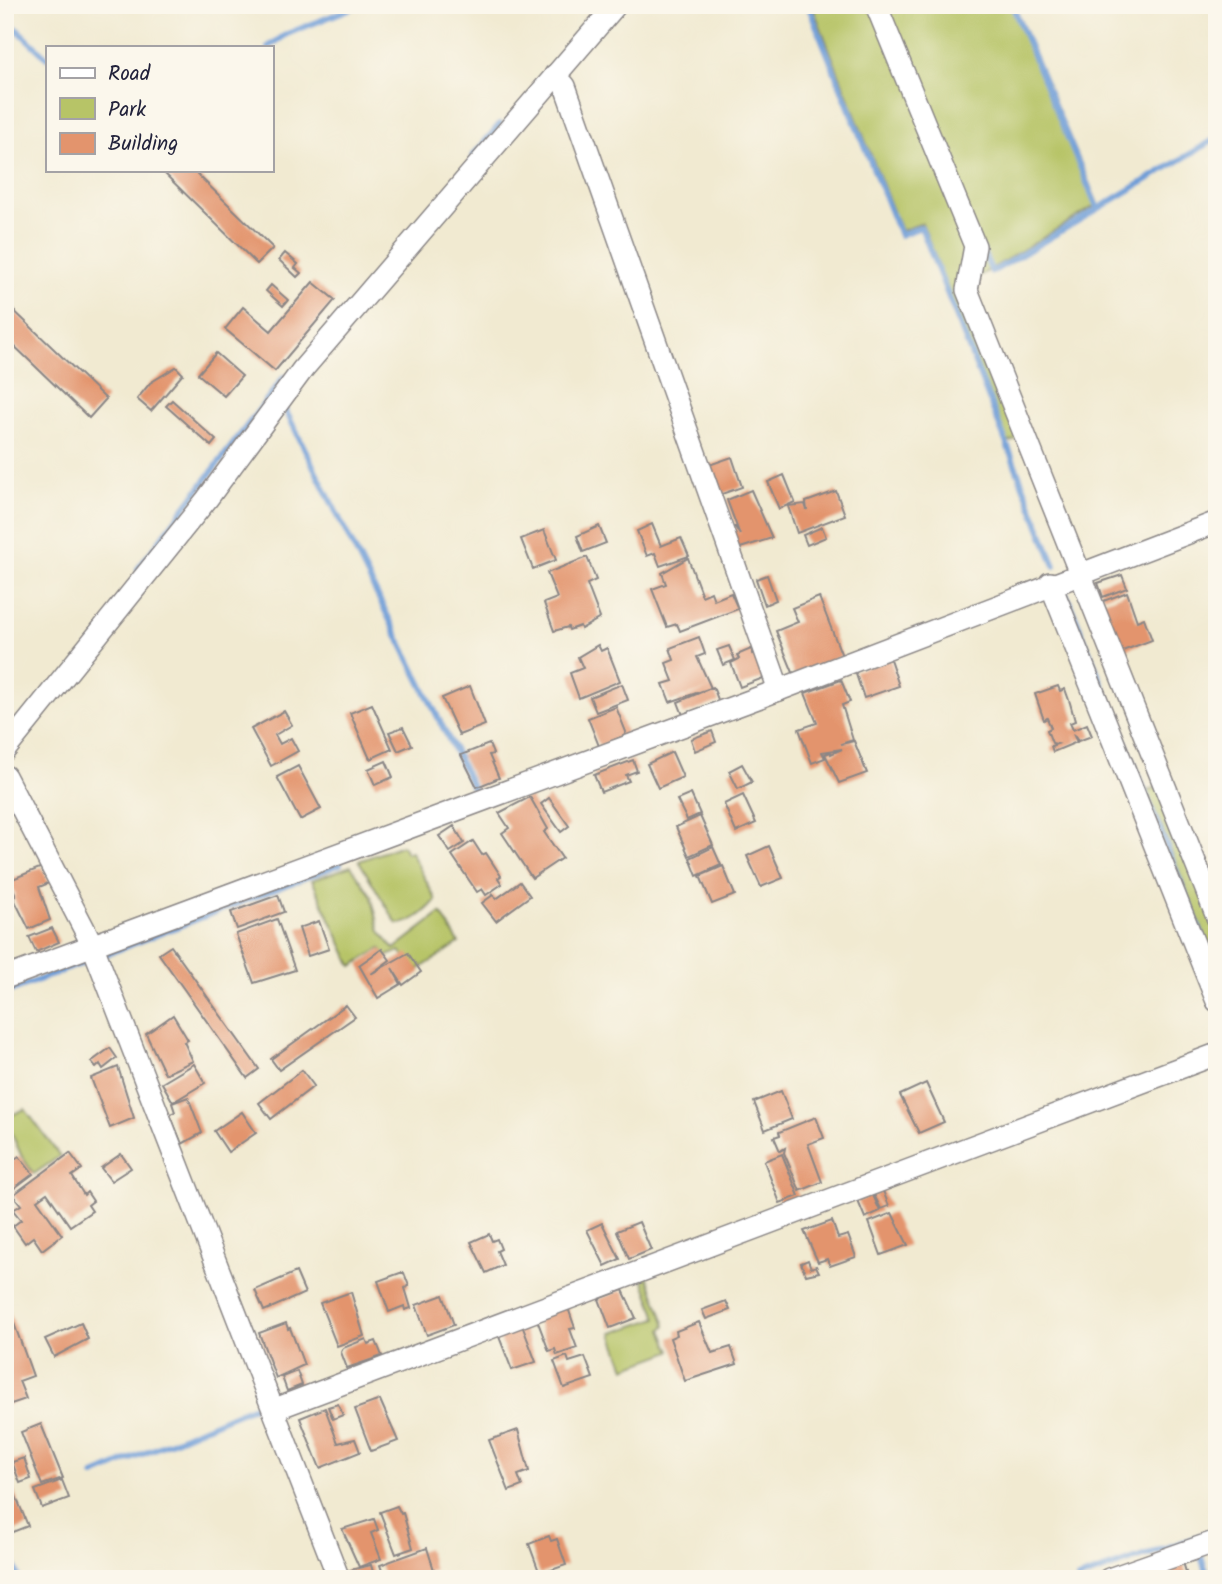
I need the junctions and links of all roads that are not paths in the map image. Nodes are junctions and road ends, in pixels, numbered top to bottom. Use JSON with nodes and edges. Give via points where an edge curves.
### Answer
{"nodes":[{"id":1,"x":616,"y":5,"type":"edge"},
{"id":2,"x":876,"y":5,"type":"edge"},
{"id":3,"x":559,"y":79,"type":"junction"},
{"id":4,"x":1217,"y":522,"type":"edge"},
{"id":5,"x":1081,"y":579,"type":"junction"},
{"id":6,"x":1053,"y":590,"type":"junction"},
{"id":7,"x":779,"y":690,"type":"junction"},
{"id":8,"x":5,"y":750,"type":"edge"},
{"id":9,"x":5,"y":776,"type":"edge"},
{"id":10,"x":1217,"y":917,"type":"edge"},
{"id":11,"x":96,"y":953,"type":"junction"},
{"id":12,"x":5,"y":978,"type":"edge"},
{"id":13,"x":1217,"y":1001,"type":"edge"},
{"id":14,"x":1217,"y":1054,"type":"edge"},
{"id":15,"x":275,"y":1409,"type":"junction"},
{"id":16,"x":1217,"y":1541,"type":"edge"},
{"id":17,"x":339,"y":1579,"type":"edge"},
{"id":18,"x":1108,"y":1579,"type":"edge"}],
"edges":[{"from":1,"to":3,"type":"street"},
{"from":2,"to":5,"type":"street","via":[[975,246],[967,290]]},
{"from":3,"to":7,"type":"street"},
{"from":3,"to":8,"type":"street","via":[[303,369],[207,499]]},
{"from":4,"to":5,"type":"street"},
{"from":5,"to":6,"type":"street"},
{"from":5,"to":10,"type":"street"},
{"from":6,"to":7,"type":"street"},
{"from":6,"to":13,"type":"street"},
{"from":7,"to":11,"type":"street"},
{"from":9,"to":11,"type":"street"},
{"from":11,"to":12,"type":"street"},
{"from":11,"to":15,"type":"street","via":[[265,1395]]},
{"from":14,"to":15,"type":"street"},
{"from":15,"to":17,"type":"street"},
{"from":16,"to":18,"type":"street"}]}
